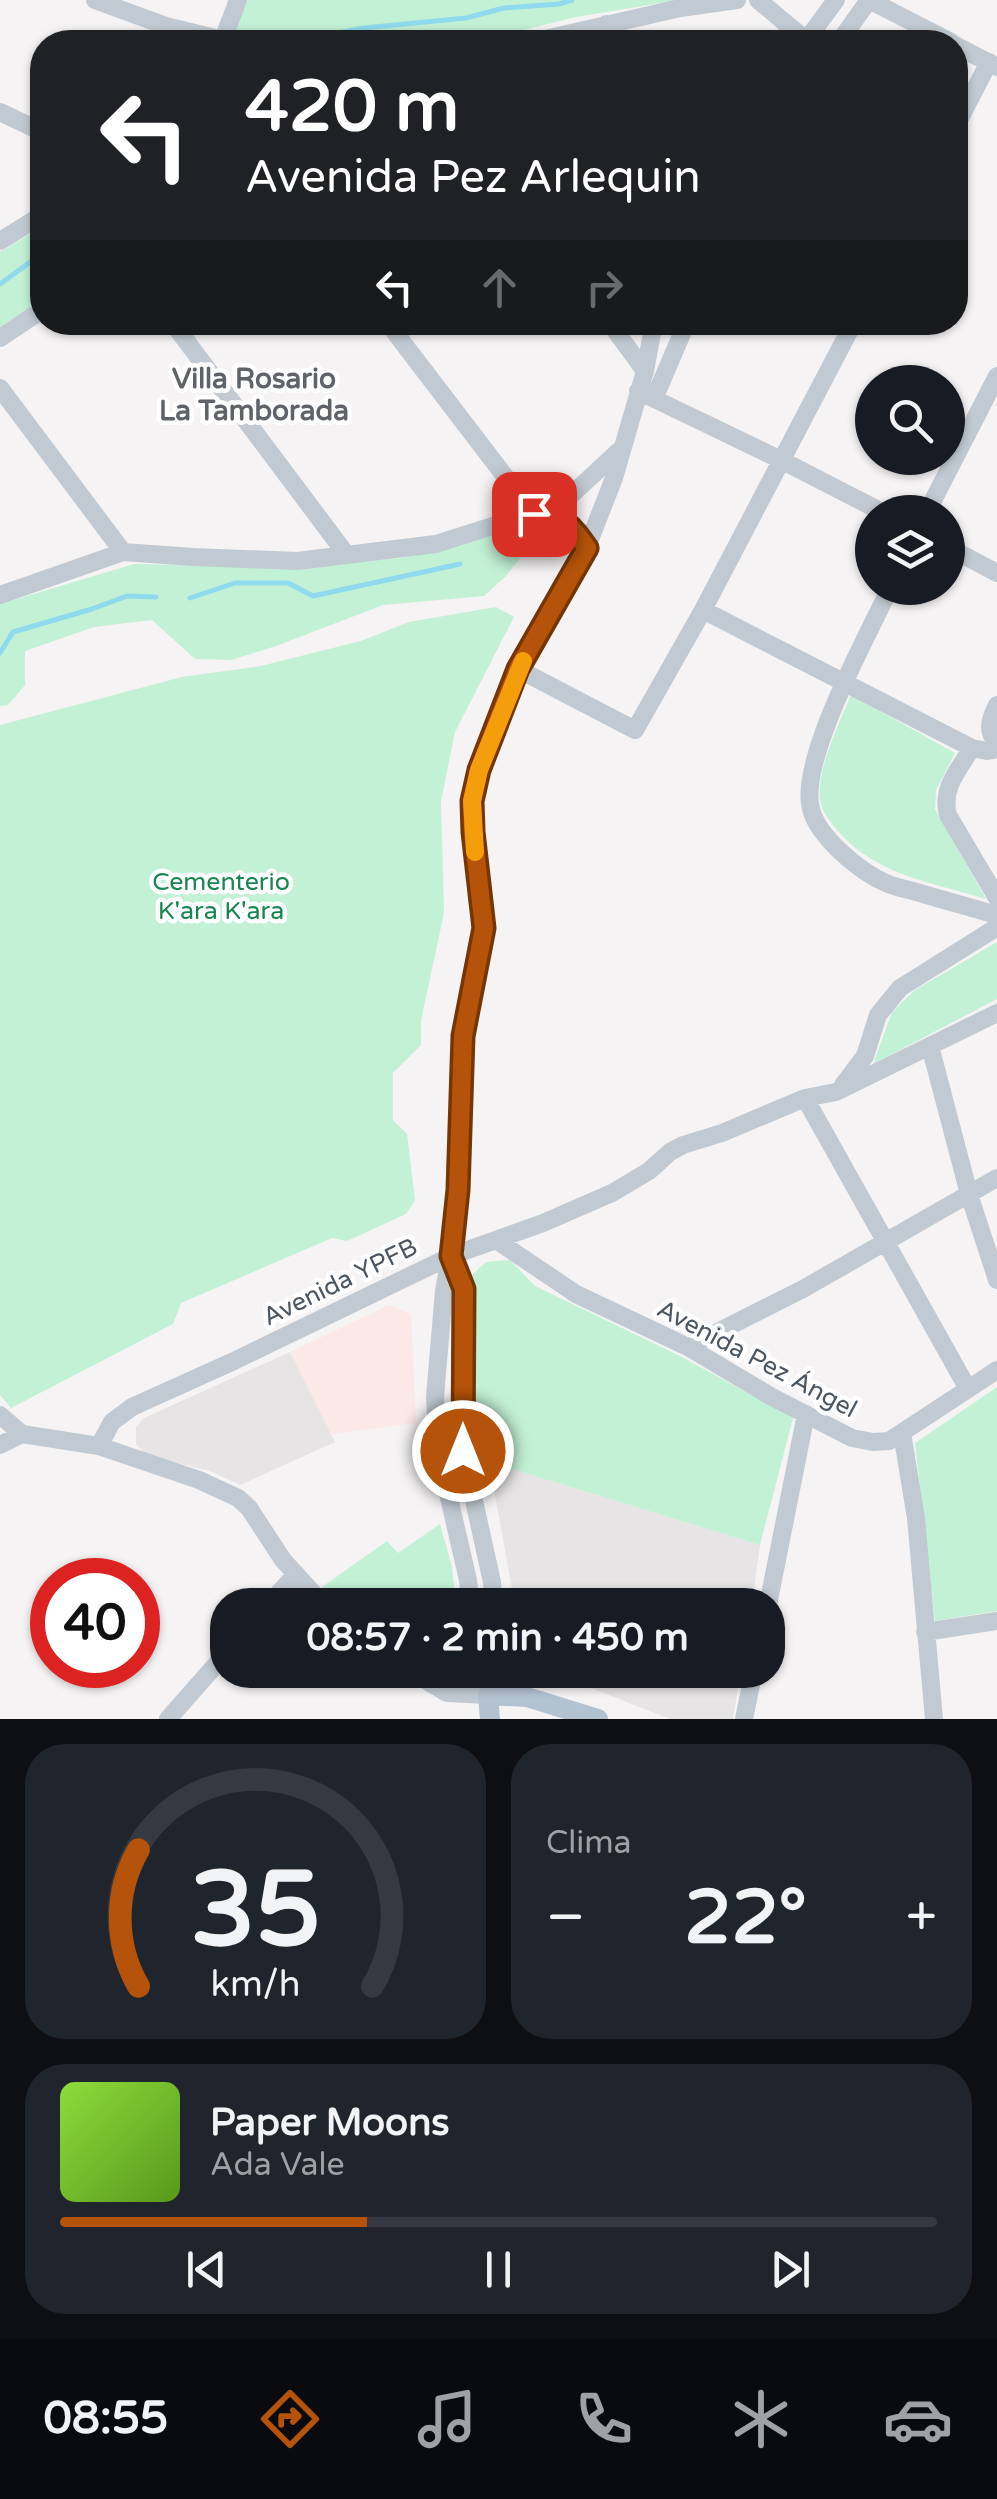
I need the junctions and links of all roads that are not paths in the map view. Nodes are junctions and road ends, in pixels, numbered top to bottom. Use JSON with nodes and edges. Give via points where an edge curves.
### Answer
{"nodes":[{"id":1,"x":95,"y":0,"type":"edge"},
{"id":2,"x":238,"y":0,"type":"edge"},
{"id":3,"x":737,"y":0,"type":"edge"},
{"id":4,"x":758,"y":0,"type":"edge"},
{"id":5,"x":836,"y":0,"type":"edge"},
{"id":6,"x":869,"y":0,"type":"edge"},
{"id":7,"x":606,"y":24,"type":"junction"},
{"id":8,"x":181,"y":30,"type":"edge"},
{"id":9,"x":226,"y":30,"type":"edge"},
{"id":10,"x":581,"y":30,"type":"edge"},
{"id":11,"x":611,"y":30,"type":"edge"},
{"id":12,"x":792,"y":30,"type":"edge"},
{"id":13,"x":815,"y":30,"type":"edge"},
{"id":14,"x":848,"y":30,"type":"edge"},
{"id":15,"x":926,"y":30,"type":"edge"},
{"id":16,"x":968,"y":52,"type":"edge"},
{"id":17,"x":993,"y":64,"type":"edge"},
{"id":18,"x":968,"y":106,"type":"edge"},
{"id":19,"x":0,"y":112,"type":"edge"},
{"id":20,"x":30,"y":126,"type":"edge"},
{"id":21,"x":30,"y":222,"type":"edge"},
{"id":22,"x":0,"y":241,"type":"edge"},
{"id":23,"x":30,"y":318,"type":"edge"},
{"id":24,"x":182,"y":335,"type":"edge"},
{"id":25,"x":397,"y":335,"type":"edge"},
{"id":26,"x":618,"y":335,"type":"edge"},
{"id":27,"x":651,"y":335,"type":"edge"},
{"id":28,"x":680,"y":335,"type":"edge"},
{"id":29,"x":847,"y":335,"type":"edge"},
{"id":30,"x":0,"y":338,"type":"edge"},
{"id":31,"x":644,"y":371,"type":"junction"},
{"id":32,"x":997,"y":376,"type":"edge"},
{"id":33,"x":0,"y":388,"type":"edge"},
{"id":34,"x":646,"y":395,"type":"junction"},
{"id":35,"x":622,"y":447,"type":"junction"},
{"id":36,"x":782,"y":461,"type":"junction"},
{"id":37,"x":936,"y":495,"type":"edge"},
{"id":38,"x":855,"y":498,"type":"edge"},
{"id":39,"x":534,"y":514,"type":"junction"},
{"id":40,"x":587,"y":548,"type":"junction"},
{"id":41,"x":123,"y":552,"type":"junction"},
{"id":42,"x":346,"y":554,"type":"junction"},
{"id":43,"x":965,"y":556,"type":"edge"},
{"id":44,"x":997,"y":573,"type":"edge"},
{"id":45,"x":0,"y":595,"type":"edge"},
{"id":46,"x":882,"y":605,"type":"edge"},
{"id":47,"x":703,"y":610,"type":"junction"},
{"id":48,"x":518,"y":669,"type":"junction"},
{"id":49,"x":845,"y":682,"type":"junction"},
{"id":50,"x":997,"y":705,"type":"edge"},
{"id":51,"x":997,"y":745,"type":"edge"},
{"id":52,"x":972,"y":748,"type":"junction"},
{"id":53,"x":997,"y":898,"type":"edge"},
{"id":54,"x":997,"y":916,"type":"edge"},
{"id":55,"x":997,"y":927,"type":"edge"},
{"id":56,"x":997,"y":1013,"type":"edge"},
{"id":57,"x":930,"y":1046,"type":"junction"},
{"id":58,"x":836,"y":1092,"type":"junction"},
{"id":59,"x":805,"y":1098,"type":"junction"},
{"id":60,"x":997,"y":1178,"type":"edge"},
{"id":61,"x":969,"y":1194,"type":"junction"},
{"id":62,"x":496,"y":1240,"type":"junction"},
{"id":63,"x":886,"y":1240,"type":"junction"},
{"id":64,"x":451,"y":1256,"type":"junction"},
{"id":65,"x":997,"y":1280,"type":"edge"},
{"id":66,"x":688,"y":1348,"type":"junction"},
{"id":67,"x":997,"y":1370,"type":"edge"},
{"id":68,"x":968,"y":1389,"type":"junction"},
{"id":69,"x":806,"y":1414,"type":"junction"},
{"id":70,"x":0,"y":1416,"type":"edge"},
{"id":71,"x":22,"y":1434,"type":"junction"},
{"id":72,"x":902,"y":1434,"type":"junction"},
{"id":73,"x":0,"y":1445,"type":"edge"},
{"id":74,"x":99,"y":1446,"type":"junction"},
{"id":75,"x":296,"y":1574,"type":"junction"},
{"id":76,"x":283,"y":1588,"type":"edge"},
{"id":77,"x":309,"y":1588,"type":"edge"},
{"id":78,"x":469,"y":1588,"type":"edge"},
{"id":79,"x":493,"y":1588,"type":"edge"},
{"id":80,"x":771,"y":1588,"type":"edge"},
{"id":81,"x":997,"y":1620,"type":"edge"},
{"id":82,"x":925,"y":1632,"type":"junction"},
{"id":83,"x":210,"y":1671,"type":"edge"},
{"id":84,"x":438,"y":1688,"type":"edge"},
{"id":85,"x":485,"y":1688,"type":"edge"},
{"id":86,"x":490,"y":1688,"type":"edge"},
{"id":87,"x":750,"y":1688,"type":"edge"},
{"id":88,"x":488,"y":1695,"type":"junction"},
{"id":89,"x":168,"y":1719,"type":"edge"},
{"id":90,"x":490,"y":1719,"type":"edge"},
{"id":91,"x":598,"y":1719,"type":"edge"},
{"id":92,"x":744,"y":1719,"type":"edge"},
{"id":93,"x":934,"y":1719,"type":"edge"}],
"edges":[{"from":1,"to":8,"type":"street"},
{"from":2,"to":9,"type":"street"},
{"from":3,"to":7,"type":"street"},
{"from":4,"to":12,"type":"street"},
{"from":5,"to":13,"type":"street"},
{"from":6,"to":14,"type":"street"},
{"from":6,"to":15,"type":"street"},
{"from":7,"to":10,"type":"street"},
{"from":7,"to":11,"type":"street"},
{"from":16,"to":17,"type":"street"},
{"from":17,"to":18,"type":"street"},
{"from":19,"to":20,"type":"street"},
{"from":21,"to":22,"type":"street"},
{"from":23,"to":30,"type":"street"},
{"from":24,"to":42,"type":"street"},
{"from":25,"to":39,"type":"street"},
{"from":26,"to":31,"type":"street"},
{"from":27,"to":31,"type":"street"},
{"from":28,"to":34,"type":"street"},
{"from":29,"to":36,"type":"street"},
{"from":31,"to":34,"type":"street"},
{"from":32,"to":37,"type":"street"},
{"from":33,"to":41,"type":"street"},
{"from":34,"to":35,"type":"street"},
{"from":34,"to":36,"type":"street"},
{"from":35,"to":39,"type":"street","via":[[568,498]]},
{"from":35,"to":40,"type":"street"},
{"from":36,"to":38,"type":"street"},
{"from":36,"to":47,"type":"street"},
{"from":39,"to":40,"type":"street","via":[[555,515]]},
{"from":39,"to":42,"type":"street","via":[[436,544]]},
{"from":40,"to":48,"type":"street"},
{"from":41,"to":42,"type":"street","via":[[297,560]]},
{"from":41,"to":45,"type":"street"},
{"from":43,"to":44,"type":"street"},
{"from":46,"to":49,"type":"street"},
{"from":47,"to":48,"type":"street","via":[[635,730]]},
{"from":47,"to":49,"type":"street"},
{"from":48,"to":64,"type":"street","via":[[472,801],[484,928],[463,1036]]},
{"from":49,"to":52,"type":"street"},
{"from":49,"to":54,"type":"street","via":[[809,782],[811,811],[822,830],[850,861],[886,883]]},
{"from":50,"to":51,"type":"street","via":[[990,730]]},
{"from":51,"to":52,"type":"street"},
{"from":52,"to":53,"type":"street","via":[[944,802]]},
{"from":55,"to":58,"type":"street","via":[[900,988],[878,1015],[859,1066]]},
{"from":56,"to":57,"type":"street","name":"Avenida YPFB"},
{"from":57,"to":58,"type":"street","name":"Avenida YPFB"},
{"from":57,"to":61,"type":"street"},
{"from":58,"to":59,"type":"street","name":"Avenida YPFB"},
{"from":59,"to":62,"type":"street","name":"Avenida YPFB","via":[[683,1145],[612,1193]]},
{"from":59,"to":63,"type":"street"},
{"from":60,"to":61,"type":"street"},
{"from":61,"to":63,"type":"street"},
{"from":61,"to":65,"type":"street"},
{"from":62,"to":64,"type":"street","name":"Avenida YPFB"},
{"from":62,"to":66,"type":"street","name":"Avenida Pez Ángel","via":[[576,1294]]},
{"from":63,"to":66,"type":"street"},
{"from":63,"to":68,"type":"street"},
{"from":64,"to":74,"type":"street","name":"Avenida YPFB","via":[[132,1407],[112,1422]]},
{"from":64,"to":78,"type":"street","via":[[435,1397],[438,1450]]},
{"from":64,"to":79,"type":"street","via":[[464,1289],[463,1451]]},
{"from":66,"to":69,"type":"street","name":"Avenida Pez Ángel"},
{"from":67,"to":68,"type":"street","name":"Avenida Pez Ángel"},
{"from":68,"to":72,"type":"street","name":"Avenida Pez Ángel"},
{"from":69,"to":72,"type":"street","name":"Avenida Pez Ángel","via":[[852,1438],[873,1442]]},
{"from":69,"to":80,"type":"street"},
{"from":70,"to":71,"type":"street"},
{"from":71,"to":73,"type":"street"},
{"from":71,"to":74,"type":"street"},
{"from":72,"to":82,"type":"street"},
{"from":74,"to":75,"type":"street","via":[[238,1498]]},
{"from":75,"to":76,"type":"street"},
{"from":75,"to":77,"type":"street"},
{"from":81,"to":82,"type":"street"},
{"from":82,"to":93,"type":"street"},
{"from":83,"to":89,"type":"street"},
{"from":84,"to":88,"type":"street"},
{"from":85,"to":88,"type":"street"},
{"from":86,"to":88,"type":"street"},
{"from":87,"to":92,"type":"street"},
{"from":88,"to":90,"type":"main road"},
{"from":88,"to":91,"type":"main road","via":[[527,1698]]}]}
